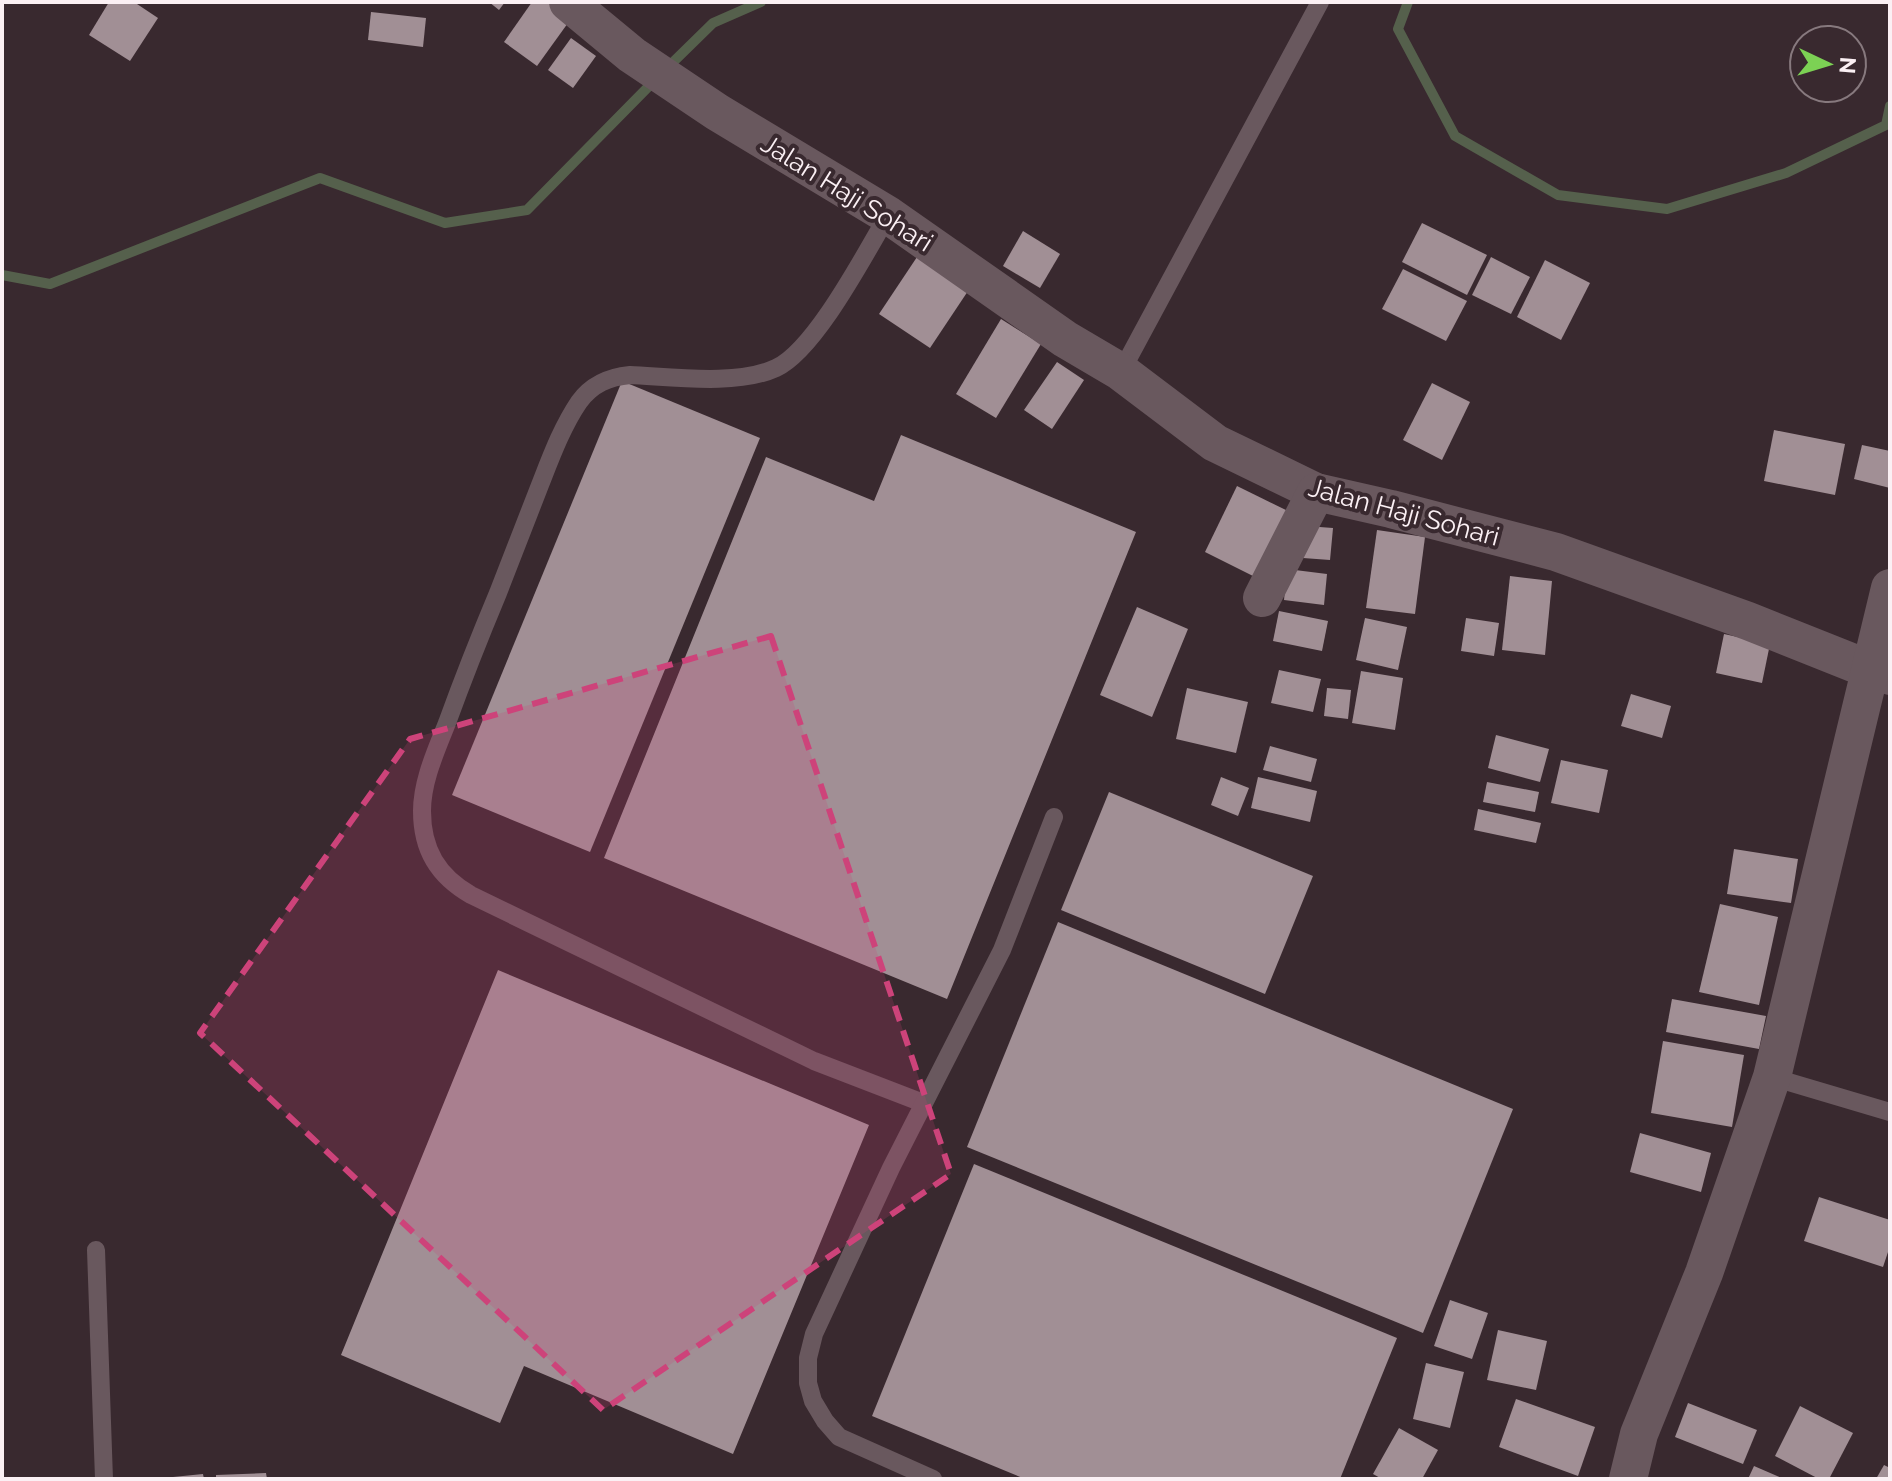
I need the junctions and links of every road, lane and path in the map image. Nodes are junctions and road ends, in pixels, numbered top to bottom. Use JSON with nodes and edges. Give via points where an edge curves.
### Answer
{"nodes":[{"id":1,"x":568,"y":2,"type":"edge"},
{"id":2,"x":1320,"y":2,"type":"edge"},
{"id":3,"x":888,"y":215,"type":"junction"},
{"id":4,"x":1121,"y":372,"type":"junction"},
{"id":5,"x":1316,"y":492,"type":"junction"},
{"id":6,"x":1890,"y":588,"type":"edge"},
{"id":7,"x":1262,"y":598,"type":"dead end"},
{"id":8,"x":1880,"y":673,"type":"edge"},
{"id":9,"x":1054,"y":817,"type":"dead end"},
{"id":10,"x":1772,"y":1077,"type":"junction"},
{"id":11,"x":923,"y":1103,"type":"junction"},
{"id":12,"x":1890,"y":1112,"type":"edge"},
{"id":13,"x":96,"y":1250,"type":"dead end"},
{"id":14,"x":104,"y":1479,"type":"edge"},
{"id":15,"x":933,"y":1479,"type":"edge"},
{"id":16,"x":1628,"y":1479,"type":"edge"}],
"edges":[{"from":1,"to":3,"type":"street","name":"Jalan Haji Sohari","via":[[632,55],[717,112]]},
{"from":2,"to":4,"type":"lane"},
{"from":3,"to":4,"type":"street","name":"Jalan Haji Sohari"},
{"from":3,"to":11,"type":"lane","via":[[804,345],[776,368],[721,380],[617,376],[591,388],[579,402],[557,442],[465,675],[432,762],[422,811],[435,863],[457,887],[814,1061]]},
{"from":4,"to":5,"type":"street","name":"Jalan Haji Sohari","via":[[1215,443]]},
{"from":5,"to":7,"type":"street"},
{"from":5,"to":8,"type":"street","name":"Jalan Haji Sohari","via":[[1556,552]]},
{"from":6,"to":8,"type":"street"},
{"from":8,"to":10,"type":"street"},
{"from":9,"to":11,"type":"lane","via":[[1002,950]]},
{"from":10,"to":12,"type":"lane"},
{"from":10,"to":16,"type":"street","via":[[1704,1273],[1639,1434]]},
{"from":11,"to":15,"type":"lane","via":[[814,1334],[808,1383],[813,1401],[839,1437]]},
{"from":13,"to":14,"type":"lane"}]}
